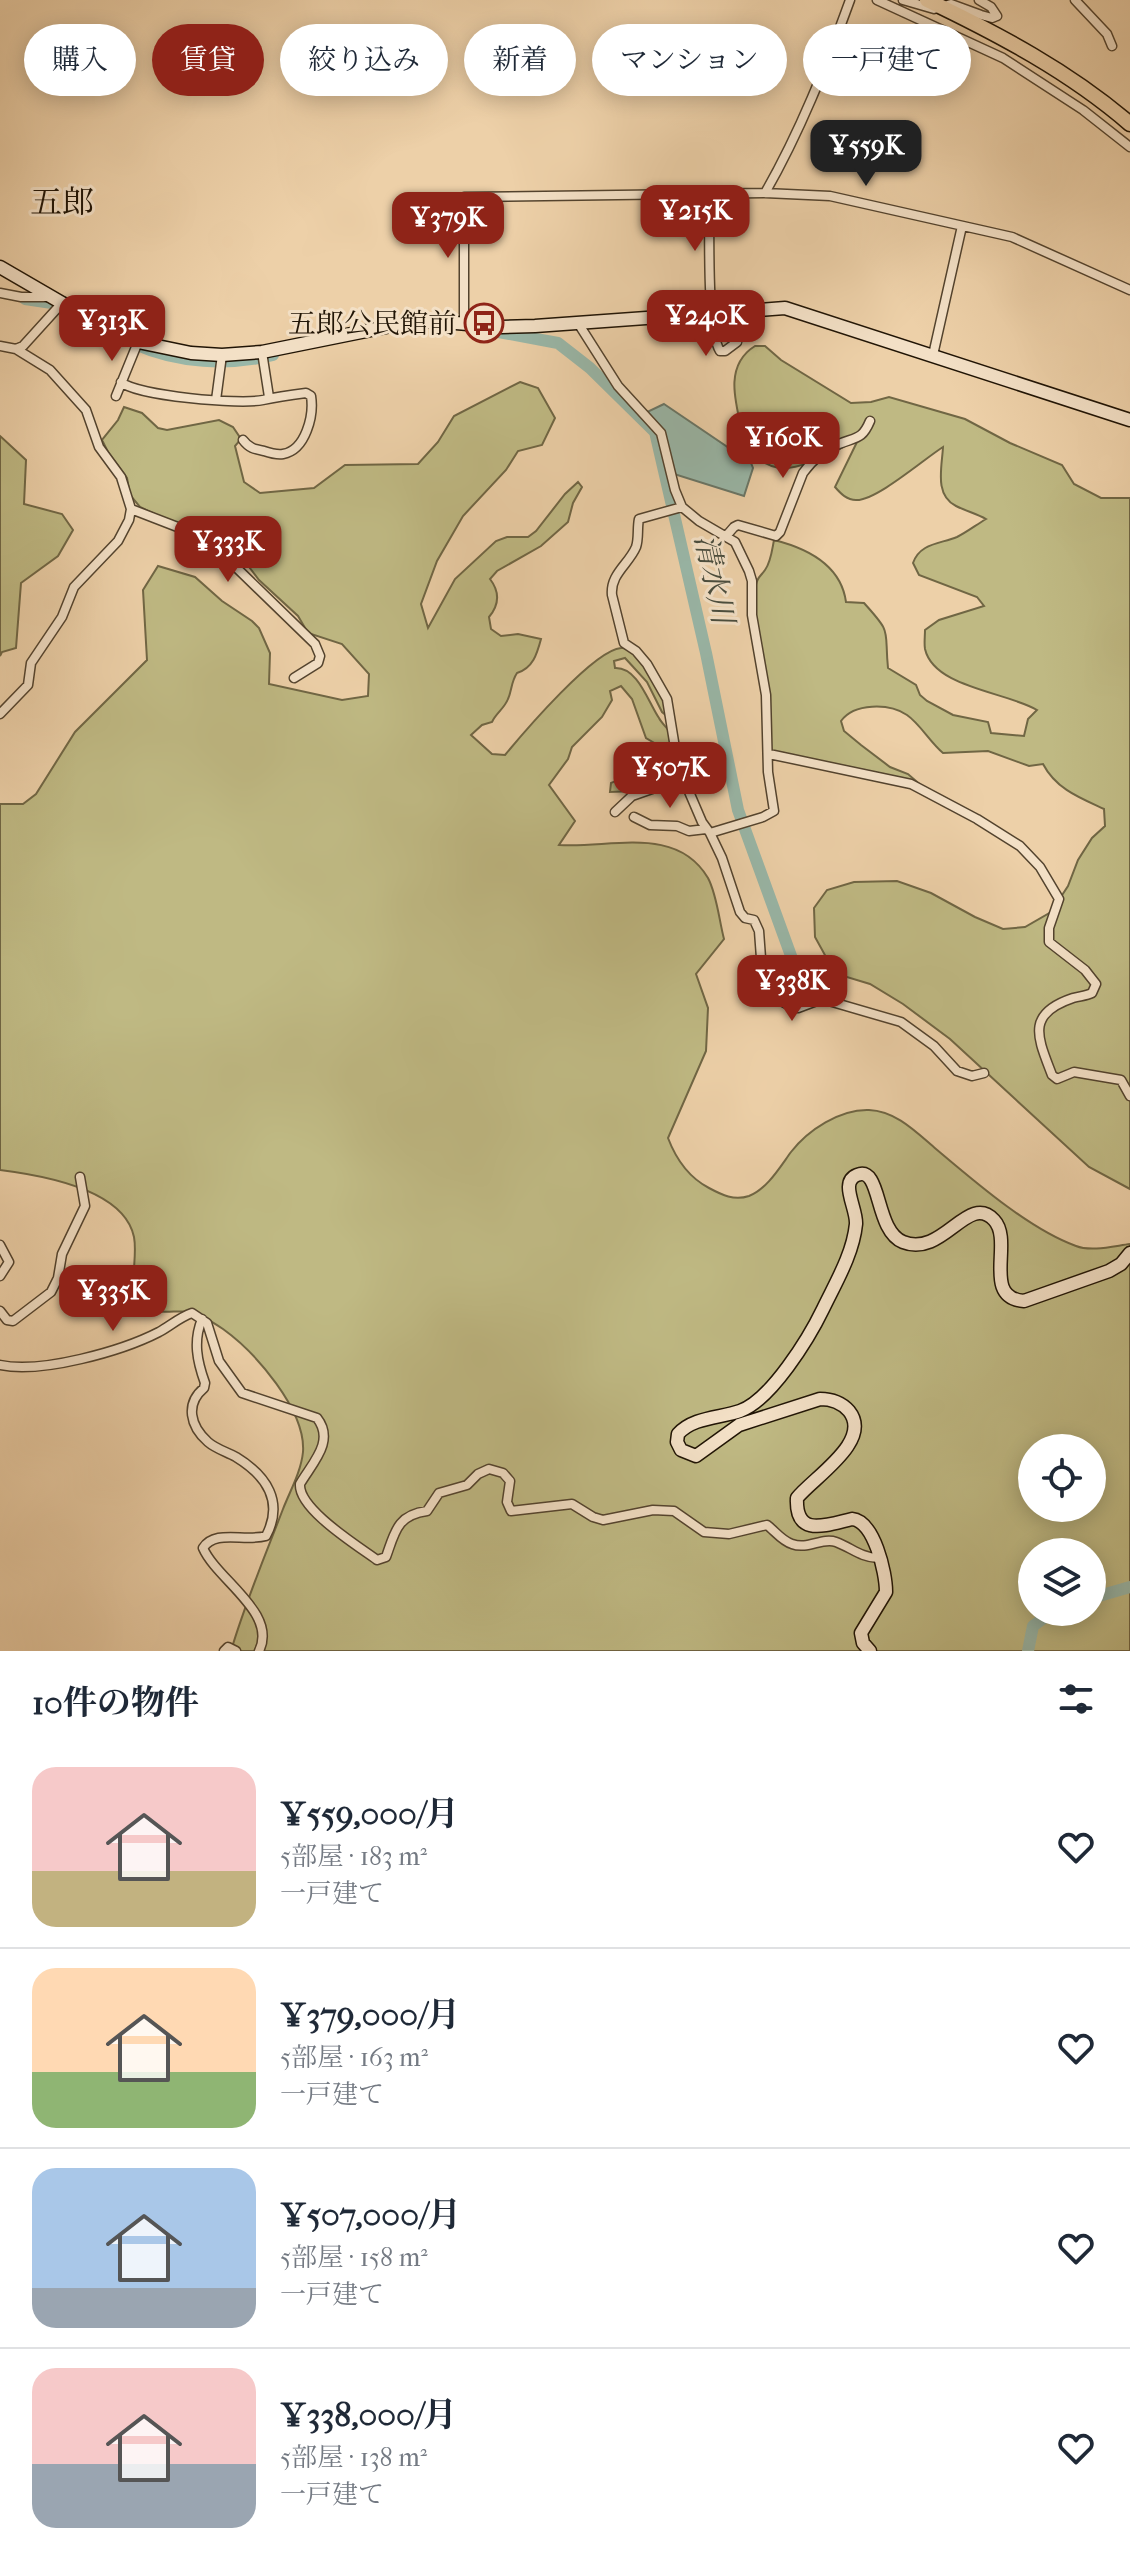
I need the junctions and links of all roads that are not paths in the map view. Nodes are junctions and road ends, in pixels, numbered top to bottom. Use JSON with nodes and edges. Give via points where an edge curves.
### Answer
{"nodes":[{"id":1,"x":850,"y":0,"type":"edge"},
{"id":2,"x":877,"y":0,"type":"edge"},
{"id":3,"x":903,"y":0,"type":"edge"},
{"id":4,"x":927,"y":0,"type":"edge"},
{"id":5,"x":979,"y":0,"type":"edge"},
{"id":6,"x":1075,"y":0,"type":"edge"},
{"id":7,"x":942,"y":7,"type":"junction"},
{"id":8,"x":1112,"y":46,"type":"dead end"},
{"id":9,"x":1130,"y":124,"type":"edge"},
{"id":10,"x":1130,"y":147,"type":"edge"},
{"id":11,"x":765,"y":193,"type":"junction"},
{"id":12,"x":709,"y":195,"type":"junction"},
{"id":13,"x":962,"y":226,"type":"junction"},
{"id":14,"x":0,"y":267,"type":"edge"},
{"id":15,"x":1130,"y":290,"type":"edge"},
{"id":16,"x":0,"y":293,"type":"edge"},
{"id":17,"x":56,"y":300,"type":"junction"},
{"id":18,"x":712,"y":312,"type":"junction"},
{"id":19,"x":464,"y":323,"type":"junction"},
{"id":20,"x":578,"y":323,"type":"junction"},
{"id":21,"x":0,"y":336,"type":"edge"},
{"id":22,"x":138,"y":342,"type":"junction"},
{"id":23,"x":737,"y":342,"type":"dead end"},
{"id":24,"x":2,"y":346,"type":"edge"},
{"id":25,"x":16,"y":349,"type":"junction"},
{"id":26,"x":262,"y":352,"type":"junction"},
{"id":27,"x":222,"y":355,"type":"junction"},
{"id":28,"x":933,"y":355,"type":"junction"},
{"id":29,"x":121,"y":382,"type":"junction"},
{"id":30,"x":116,"y":396,"type":"dead end"},
{"id":31,"x":269,"y":397,"type":"junction"},
{"id":32,"x":216,"y":400,"type":"junction"},
{"id":33,"x":1130,"y":420,"type":"edge"},
{"id":34,"x":870,"y":421,"type":"dead end"},
{"id":35,"x":243,"y":440,"type":"dead end"},
{"id":36,"x":682,"y":507,"type":"junction"},
{"id":37,"x":131,"y":509,"type":"junction"},
{"id":38,"x":727,"y":535,"type":"junction"},
{"id":39,"x":294,"y":678,"type":"dead end"},
{"id":40,"x":0,"y":714,"type":"edge"},
{"id":41,"x":769,"y":754,"type":"junction"},
{"id":42,"x":678,"y":766,"type":"junction"},
{"id":43,"x":615,"y":812,"type":"dead end"},
{"id":44,"x":634,"y":817,"type":"dead end"},
{"id":45,"x":708,"y":831,"type":"junction"},
{"id":46,"x":984,"y":1073,"type":"dead end"},
{"id":47,"x":1130,"y":1096,"type":"edge"},
{"id":48,"x":80,"y":1177,"type":"dead end"},
{"id":49,"x":0,"y":1245,"type":"edge"},
{"id":50,"x":1130,"y":1253,"type":"edge"},
{"id":51,"x":0,"y":1276,"type":"edge"},
{"id":52,"x":0,"y":1311,"type":"edge"},
{"id":53,"x":202,"y":1319,"type":"junction"},
{"id":54,"x":0,"y":1355,"type":"edge"},
{"id":55,"x":4,"y":1366,"type":"edge"},
{"id":56,"x":878,"y":1558,"type":"junction"},
{"id":57,"x":224,"y":1651,"type":"edge"},
{"id":58,"x":236,"y":1651,"type":"edge"},
{"id":59,"x":259,"y":1651,"type":"edge"},
{"id":60,"x":870,"y":1651,"type":"edge"}],
"edges":[{"from":1,"to":11,"type":"street","via":[[787,154]]},
{"from":2,"to":10,"type":"street","via":[[1003,58]]},
{"from":3,"to":7,"type":"street"},
{"from":4,"to":7,"type":"main road"},
{"from":5,"to":7,"type":"street","via":[[997,16],[951,4]]},
{"from":6,"to":8,"type":"street"},
{"from":7,"to":9,"type":"main road","via":[[1054,69]]},
{"from":11,"to":12,"type":"street"},
{"from":11,"to":13,"type":"street","via":[[830,196]]},
{"from":12,"to":18,"type":"street"},
{"from":12,"to":19,"type":"street","via":[[464,197]]},
{"from":13,"to":15,"type":"street","via":[[1012,237]]},
{"from":13,"to":28,"type":"street"},
{"from":14,"to":17,"type":"main road"},
{"from":16,"to":17,"type":"street"},
{"from":17,"to":22,"type":"main road"},
{"from":17,"to":25,"type":"street"},
{"from":18,"to":20,"type":"main road"},
{"from":18,"to":23,"type":"street","via":[[720,351]]},
{"from":18,"to":28,"type":"main road","via":[[785,308]]},
{"from":19,"to":20,"type":"main road"},
{"from":19,"to":26,"type":"main road","via":[[401,324]]},
{"from":20,"to":36,"type":"street","via":[[618,386],[661,433]]},
{"from":21,"to":24,"type":"street"},
{"from":22,"to":27,"type":"main road"},
{"from":22,"to":29,"type":"street"},
{"from":24,"to":25,"type":"street"},
{"from":25,"to":37,"type":"street","via":[[50,370],[86,410],[99,447],[121,477]]},
{"from":26,"to":27,"type":"main road"},
{"from":26,"to":31,"type":"street"},
{"from":27,"to":32,"type":"street"},
{"from":28,"to":33,"type":"main road"},
{"from":29,"to":30,"type":"street"},
{"from":29,"to":32,"type":"street","via":[[137,390]]},
{"from":31,"to":32,"type":"street"},
{"from":31,"to":35,"type":"street","via":[[311,396],[311,419],[302,440],[282,455],[249,448]]},
{"from":34,"to":38,"type":"street","via":[[856,439],[837,444],[808,466],[776,536],[738,525]]},
{"from":36,"to":38,"type":"street"},
{"from":36,"to":42,"type":"street","via":[[639,519],[636,546],[611,587],[624,643],[647,664],[667,699]]},
{"from":37,"to":39,"type":"street","via":[[213,545],[315,644],[318,663]]},
{"from":37,"to":40,"type":"street","via":[[118,541],[74,587],[62,617],[31,663],[28,685]]},
{"from":38,"to":41,"type":"street","via":[[752,581]]},
{"from":41,"to":45,"type":"street","via":[[774,811]]},
{"from":41,"to":47,"type":"street","via":[[911,784],[1020,846],[1059,899],[1049,942],[1096,984],[1092,993],[1070,999],[1040,1019],[1037,1031],[1052,1075],[1057,1079],[1074,1072],[1121,1080]]},
{"from":42,"to":43,"type":"street"},
{"from":42,"to":45,"type":"street"},
{"from":44,"to":45,"type":"street","via":[[650,825]]},
{"from":45,"to":46,"type":"street","via":[[740,912],[754,920],[759,931],[761,958],[778,983],[777,999],[798,1008],[822,999],[901,1022],[957,1071]]},
{"from":48,"to":52,"type":"street","via":[[85,1206],[51,1292],[13,1321]]},
{"from":49,"to":51,"type":"street","via":[[9,1262]]},
{"from":50,"to":56,"type":"main road","via":[[1109,1271],[1017,1301],[1002,1289],[1001,1241],[993,1218],[974,1212],[925,1243],[905,1243],[885,1223],[875,1182],[869,1175],[853,1176],[848,1190],[856,1216],[854,1239],[804,1342],[755,1403],[684,1427],[677,1442],[681,1450],[696,1456],[739,1425],[820,1399],[841,1404],[851,1414],[854,1436],[797,1498],[796,1510],[813,1527],[858,1520],[871,1531]]},
{"from":53,"to":55,"type":"street","via":[[192,1313],[129,1345],[87,1357],[34,1367]]},
{"from":53,"to":56,"type":"street","via":[[219,1361],[242,1393],[317,1418],[325,1442],[300,1491],[306,1503],[377,1560],[386,1557],[395,1531],[409,1515],[427,1511],[439,1493],[467,1485],[489,1469],[510,1481],[511,1511],[572,1504],[603,1520],[674,1511],[704,1532],[729,1534],[767,1525],[794,1545],[836,1542],[863,1557]]},
{"from":53,"to":59,"type":"street","via":[[196,1349],[205,1383],[191,1412],[209,1443],[253,1471],[274,1504],[266,1536],[216,1537],[203,1548],[210,1563],[252,1607],[262,1630]]},
{"from":54,"to":55,"type":"street"},
{"from":56,"to":60,"type":"main road","via":[[886,1592],[861,1633]]},
{"from":57,"to":58,"type":"street"}]}
